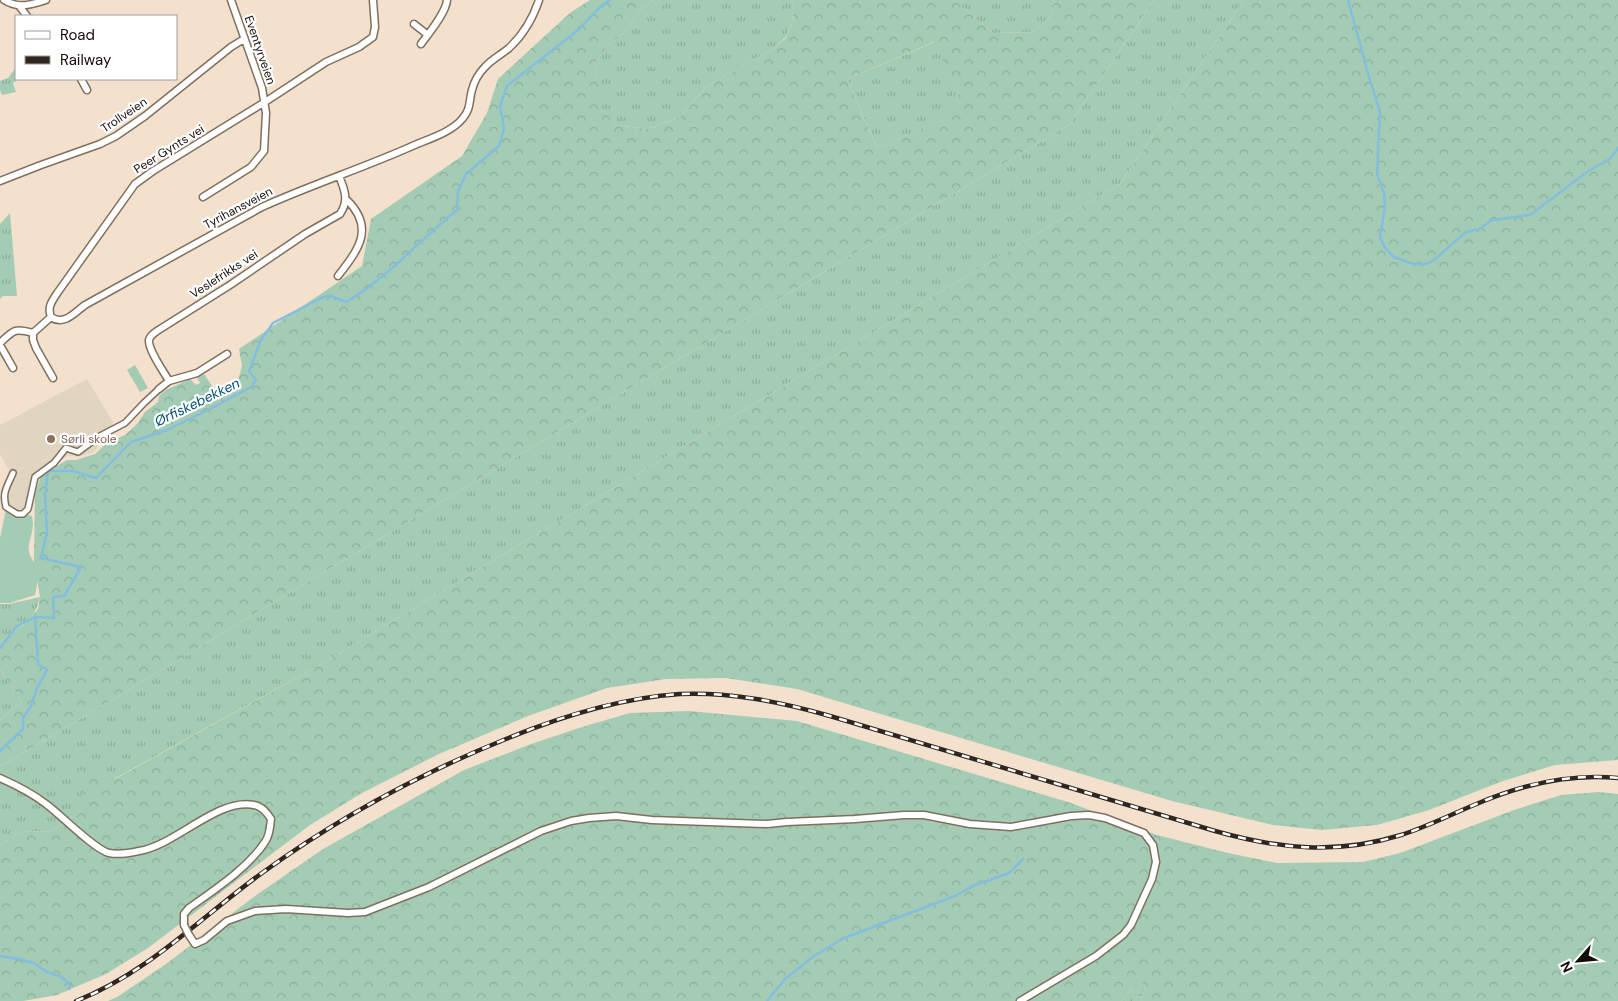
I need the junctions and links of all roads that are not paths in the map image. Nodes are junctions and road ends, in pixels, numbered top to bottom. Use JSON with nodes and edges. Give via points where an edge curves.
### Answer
{"nodes":[{"id":1,"x":4,"y":0,"type":"edge"},
{"id":2,"x":46,"y":0,"type":"edge"},
{"id":3,"x":231,"y":0,"type":"edge"},
{"id":4,"x":373,"y":0,"type":"edge"},
{"id":5,"x":447,"y":0,"type":"edge"},
{"id":6,"x":539,"y":0,"type":"edge"},
{"id":7,"x":19,"y":6,"type":"junction"},
{"id":8,"x":26,"y":15,"type":"edge"},
{"id":9,"x":414,"y":24,"type":"dead end"},
{"id":10,"x":428,"y":35,"type":"junction"},
{"id":11,"x":244,"y":39,"type":"junction"},
{"id":12,"x":421,"y":44,"type":"dead end"},
{"id":13,"x":82,"y":80,"type":"edge"},
{"id":14,"x":87,"y":90,"type":"dead end"},
{"id":15,"x":265,"y":102,"type":"junction"},
{"id":16,"x":339,"y":176,"type":"junction"},
{"id":17,"x":0,"y":181,"type":"edge"},
{"id":18,"x":203,"y":197,"type":"dead end"},
{"id":19,"x":347,"y":200,"type":"junction"},
{"id":20,"x":338,"y":276,"type":"dead end"},
{"id":21,"x":51,"y":317,"type":"junction"},
{"id":22,"x":33,"y":333,"type":"junction"},
{"id":23,"x":0,"y":344,"type":"edge"},
{"id":24,"x":227,"y":354,"type":"dead end"},
{"id":25,"x":13,"y":368,"type":"dead end"},
{"id":26,"x":53,"y":378,"type":"dead end"},
{"id":27,"x":169,"y":381,"type":"junction"},
{"id":28,"x":159,"y":389,"type":"joint"},
{"id":29,"x":13,"y":473,"type":"dead end"},
{"id":30,"x":0,"y":778,"type":"edge"},
{"id":31,"x":1020,"y":1001,"type":"edge"}],
"edges":[{"from":1,"to":7,"type":"street"},
{"from":2,"to":7,"type":"street"},
{"from":3,"to":11,"type":"street","name":"Eventyrveien"},
{"from":4,"to":15,"type":"street","name":"Peer Gynts vei","via":[[373,37],[359,48],[326,62]]},
{"from":5,"to":10,"type":"street"},
{"from":6,"to":16,"type":"street","name":"Tyrihansveien","via":[[520,36],[478,76],[472,88],[470,107],[463,119],[446,131]]},
{"from":7,"to":8,"type":"street"},
{"from":9,"to":10,"type":"street"},
{"from":10,"to":12,"type":"street"},
{"from":11,"to":15,"type":"street","name":"Eventyrveien"},
{"from":11,"to":17,"type":"street","name":"Trollveien","via":[[116,136]]},
{"from":13,"to":14,"type":"street"},
{"from":15,"to":18,"type":"street","name":"Eventyrveien","via":[[264,151],[251,167]]},
{"from":15,"to":21,"type":"street","name":"Peer Gynts vei","via":[[131,187],[54,298],[49,311]]},
{"from":16,"to":19,"type":"street"},
{"from":16,"to":21,"type":"street","name":"Tyrihansveien","via":[[262,207],[85,305],[64,320]]},
{"from":19,"to":20,"type":"street","via":[[361,218],[363,228],[351,259]]},
{"from":19,"to":27,"type":"street","name":"Veslefrikks vei","via":[[340,214],[333,219],[304,234],[151,336],[151,350]]},
{"from":21,"to":22,"type":"street"},
{"from":22,"to":23,"type":"street","via":[[16,330]]},
{"from":22,"to":26,"type":"street","via":[[36,348]]},
{"from":23,"to":25,"type":"street"},
{"from":24,"to":27,"type":"street","via":[[197,373]]},
{"from":27,"to":28,"type":"street"},
{"from":28,"to":29,"type":"street","via":[[126,423],[78,452],[66,448],[54,463],[35,477],[28,509],[23,514],[6,507],[5,490]]},
{"from":30,"to":31,"type":"street","bridge":true,"via":[[30,792],[108,853],[153,848],[225,808],[240,805],[261,808],[271,819],[266,841],[244,866],[184,914],[184,925],[195,944],[227,921],[255,911],[365,912],[429,887],[541,831],[589,818],[616,816],[767,824],[924,815],[970,824],[1012,827],[1089,815],[1144,834],[1153,844],[1156,862],[1152,879],[1131,925],[1096,956]]}]}
